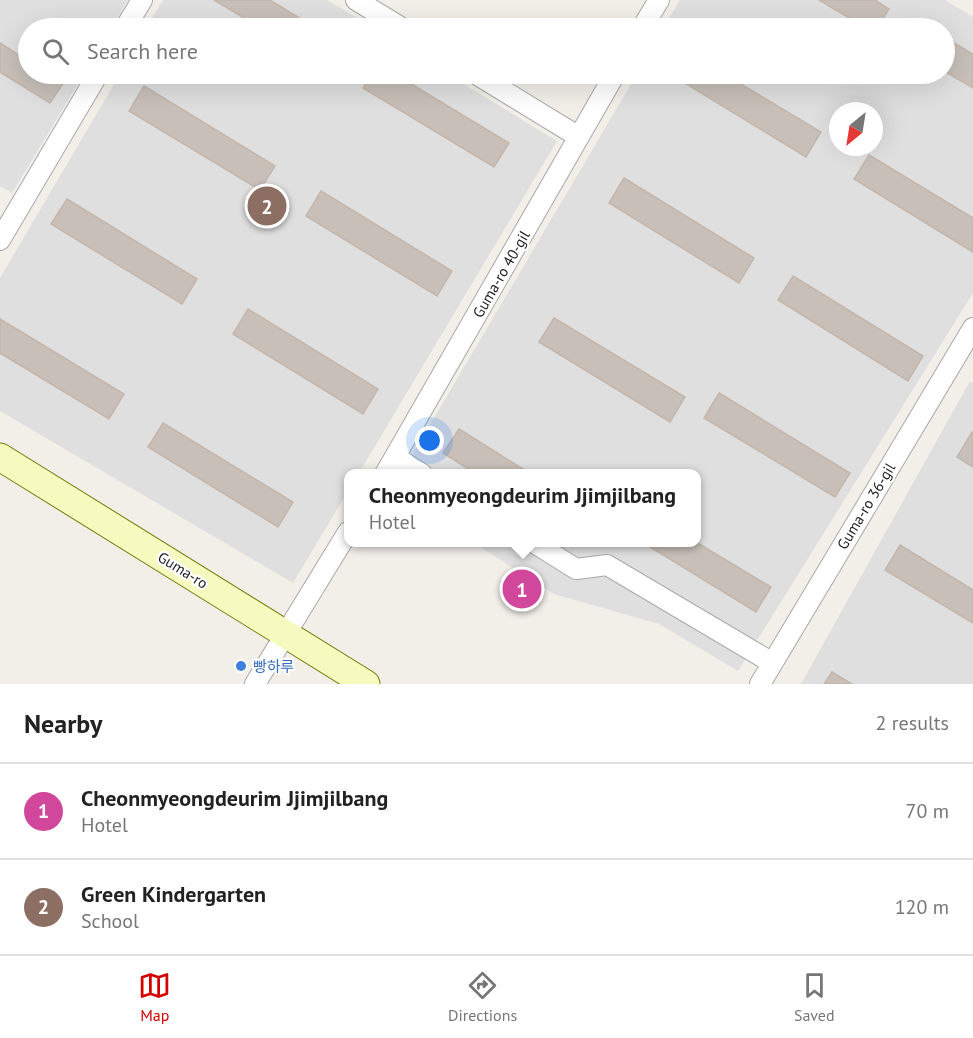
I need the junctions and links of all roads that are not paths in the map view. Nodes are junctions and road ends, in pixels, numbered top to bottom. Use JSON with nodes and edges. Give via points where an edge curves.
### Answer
{"nodes":[{"id":1,"x":142,"y":0,"type":"edge"},
{"id":2,"x":356,"y":0,"type":"edge"},
{"id":3,"x":659,"y":0,"type":"edge"},
{"id":4,"x":131,"y":18,"type":"edge"},
{"id":5,"x":386,"y":18,"type":"edge"},
{"id":6,"x":648,"y":18,"type":"edge"},
{"id":7,"x":91,"y":84,"type":"edge"},
{"id":8,"x":492,"y":84,"type":"edge"},
{"id":9,"x":609,"y":84,"type":"edge"},
{"id":10,"x":579,"y":137,"type":"junction"},
{"id":11,"x":8,"y":209,"type":"edge"},
{"id":12,"x":0,"y":240,"type":"edge"},
{"id":13,"x":973,"y":328,"type":"edge"},
{"id":14,"x":0,"y":457,"type":"edge"},
{"id":15,"x":390,"y":465,"type":"edge"},
{"id":16,"x":344,"y":538,"type":"edge"},
{"id":17,"x":540,"y":547,"type":"edge"},
{"id":18,"x":285,"y":633,"type":"junction"},
{"id":19,"x":771,"y":662,"type":"junction"},
{"id":20,"x":255,"y":684,"type":"edge"},
{"id":21,"x":366,"y":684,"type":"edge"},
{"id":22,"x":760,"y":684,"type":"edge"}],
"edges":[{"from":1,"to":4,"type":"street"},
{"from":2,"to":5,"type":"street"},
{"from":3,"to":6,"type":"street"},
{"from":7,"to":11,"type":"street"},
{"from":8,"to":10,"type":"street"},
{"from":9,"to":10,"type":"street","name":"Guma-ro 40-gil"},
{"from":10,"to":15,"type":"street","name":"Guma-ro 40-gil"},
{"from":11,"to":12,"type":"street"},
{"from":13,"to":19,"type":"street","name":"Guma-ro 36-gil"},
{"from":14,"to":18,"type":"main road","name":"Guma-ro"},
{"from":16,"to":18,"type":"street"},
{"from":17,"to":19,"type":"street","via":[[576,569],[607,565]]},
{"from":18,"to":20,"type":"street"},
{"from":18,"to":21,"type":"main road","name":"Guma-ro"},
{"from":19,"to":22,"type":"street","name":"Guma-ro 36-gil"}]}
